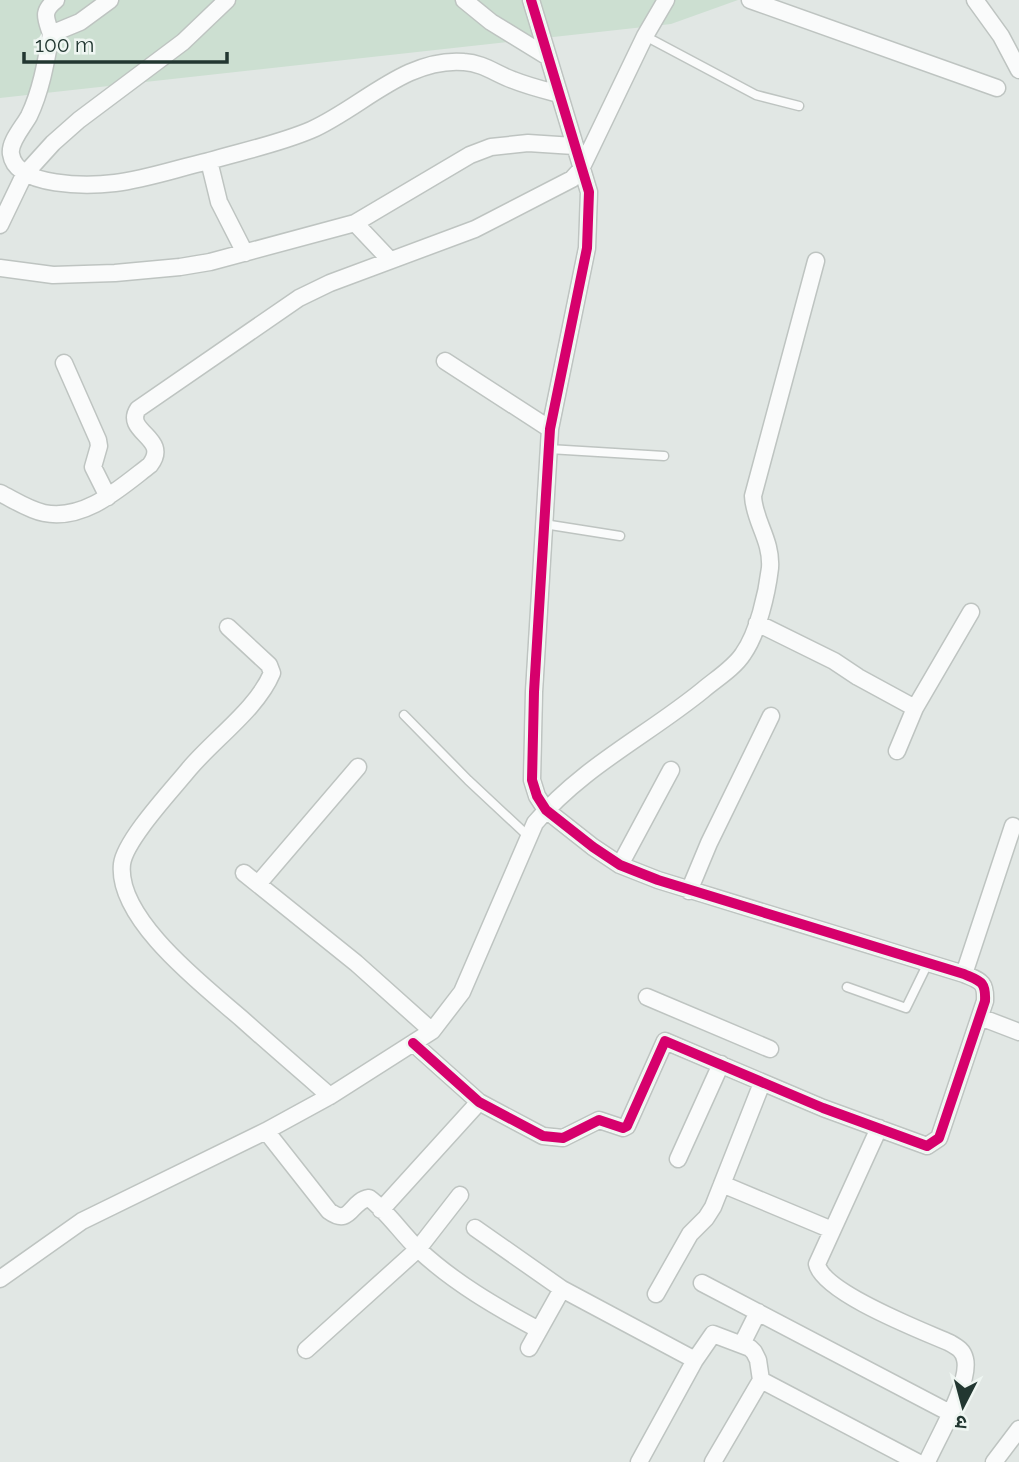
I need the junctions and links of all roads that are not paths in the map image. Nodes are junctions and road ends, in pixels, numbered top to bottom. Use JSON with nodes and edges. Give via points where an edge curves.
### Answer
{"nodes":[{"id":1,"x":56,"y":0,"type":"edge"},
{"id":2,"x":110,"y":0,"type":"edge"},
{"id":3,"x":227,"y":0,"type":"edge"},
{"id":4,"x":464,"y":0,"type":"edge"},
{"id":5,"x":531,"y":0,"type":"edge"},
{"id":6,"x":666,"y":0,"type":"edge"},
{"id":7,"x":750,"y":0,"type":"edge"},
{"id":8,"x":975,"y":0,"type":"edge"},
{"id":9,"x":51,"y":34,"type":"junction"},
{"id":10,"x":645,"y":36,"type":"junction"},
{"id":11,"x":548,"y":57,"type":"junction"},
{"id":12,"x":1019,"y":70,"type":"edge"},
{"id":13,"x":997,"y":88,"type":"dead end"},
{"id":14,"x":559,"y":94,"type":"junction"},
{"id":15,"x":799,"y":106,"type":"dead end"},
{"id":16,"x":574,"y":146,"type":"junction"},
{"id":17,"x":209,"y":161,"type":"junction"},
{"id":18,"x":581,"y":170,"type":"junction"},
{"id":19,"x":24,"y":175,"type":"junction"},
{"id":20,"x":355,"y":223,"type":"junction"},
{"id":21,"x":0,"y":225,"type":"edge"},
{"id":22,"x":245,"y":253,"type":"junction"},
{"id":23,"x":390,"y":260,"type":"junction"},
{"id":24,"x":816,"y":261,"type":"dead end"},
{"id":25,"x":0,"y":268,"type":"edge"},
{"id":26,"x":445,"y":361,"type":"dead end"},
{"id":27,"x":64,"y":363,"type":"dead end"},
{"id":28,"x":550,"y":429,"type":"junction"},
{"id":29,"x":548,"y":449,"type":"junction"},
{"id":30,"x":664,"y":456,"type":"dead end"},
{"id":31,"x":0,"y":493,"type":"edge"},
{"id":32,"x":108,"y":497,"type":"junction"},
{"id":33,"x":544,"y":524,"type":"junction"},
{"id":34,"x":620,"y":536,"type":"dead end"},
{"id":35,"x":971,"y":612,"type":"dead end"},
{"id":36,"x":757,"y":623,"type":"junction"},
{"id":37,"x":228,"y":627,"type":"dead end"},
{"id":38,"x":915,"y":708,"type":"junction"},
{"id":39,"x":404,"y":715,"type":"dead end"},
{"id":40,"x":771,"y":716,"type":"dead end"},
{"id":41,"x":897,"y":751,"type":"dead end"},
{"id":42,"x":358,"y":767,"type":"dead end"},
{"id":43,"x":671,"y":770,"type":"dead end"},
{"id":44,"x":546,"y":810,"type":"junction"},
{"id":45,"x":1013,"y":826,"type":"dead end"},
{"id":46,"x":528,"y":836,"type":"junction"},
{"id":47,"x":620,"y":865,"type":"junction"},
{"id":48,"x":244,"y":873,"type":"dead end"},
{"id":49,"x":258,"y":884,"type":"junction"},
{"id":50,"x":689,"y":891,"type":"junction"},
{"id":51,"x":928,"y":963,"type":"junction"},
{"id":52,"x":964,"y":974,"type":"junction"},
{"id":53,"x":847,"y":987,"type":"dead end"},
{"id":54,"x":647,"y":998,"type":"dead end"},
{"id":55,"x":980,"y":1017,"type":"junction"},
{"id":56,"x":678,"y":1028,"type":"junction"},
{"id":57,"x":432,"y":1031,"type":"junction"},
{"id":58,"x":1019,"y":1032,"type":"edge"},
{"id":59,"x":413,"y":1042,"type":"junction"},
{"id":60,"x":770,"y":1049,"type":"dead end"},
{"id":61,"x":721,"y":1064,"type":"junction"},
{"id":62,"x":762,"y":1083,"type":"junction"},
{"id":63,"x":330,"y":1096,"type":"junction"},
{"id":64,"x":479,"y":1102,"type":"junction"},
{"id":65,"x":878,"y":1128,"type":"junction"},
{"id":66,"x":266,"y":1131,"type":"junction"},
{"id":67,"x":678,"y":1160,"type":"dead end"},
{"id":68,"x":722,"y":1184,"type":"junction"},
{"id":69,"x":460,"y":1195,"type":"dead end"},
{"id":70,"x":381,"y":1210,"type":"junction"},
{"id":71,"x":475,"y":1228,"type":"dead end"},
{"id":72,"x":832,"y":1230,"type":"junction"},
{"id":73,"x":418,"y":1249,"type":"junction"},
{"id":74,"x":0,"y":1279,"type":"edge"},
{"id":75,"x":702,"y":1283,"type":"dead end"},
{"id":76,"x":562,"y":1289,"type":"junction"},
{"id":77,"x":656,"y":1294,"type":"dead end"},
{"id":78,"x":758,"y":1312,"type":"junction"},
{"id":79,"x":539,"y":1329,"type":"junction"},
{"id":80,"x":742,"y":1344,"type":"junction"},
{"id":81,"x":529,"y":1348,"type":"dead end"},
{"id":82,"x":306,"y":1350,"type":"dead end"},
{"id":83,"x":695,"y":1360,"type":"junction"},
{"id":84,"x":761,"y":1380,"type":"junction"},
{"id":85,"x":950,"y":1413,"type":"junction"},
{"id":86,"x":1019,"y":1429,"type":"edge"},
{"id":87,"x":639,"y":1462,"type":"edge"},
{"id":88,"x":713,"y":1462,"type":"edge"},
{"id":89,"x":917,"y":1462,"type":"edge"},
{"id":90,"x":927,"y":1462,"type":"edge"},
{"id":91,"x":994,"y":1462,"type":"edge"}],
"edges":[{"from":1,"to":9,"type":"street","via":[[45,13]]},
{"from":2,"to":9,"type":"street","via":[[80,22]]},
{"from":3,"to":19,"type":"street","via":[[183,42],[62,136]]},
{"from":4,"to":11,"type":"street"},
{"from":5,"to":11,"type":"street"},
{"from":6,"to":10,"type":"street"},
{"from":7,"to":13,"type":"street"},
{"from":8,"to":12,"type":"street"},
{"from":9,"to":19,"type":"street","via":[[36,97],[10,153]]},
{"from":10,"to":15,"type":"lane","via":[[756,94]]},
{"from":10,"to":18,"type":"street"},
{"from":11,"to":14,"type":"street"},
{"from":14,"to":16,"type":"street"},
{"from":14,"to":17,"type":"street","via":[[512,80],[480,64],[451,61],[428,65],[313,129]]},
{"from":16,"to":18,"type":"street"},
{"from":16,"to":20,"type":"street","via":[[528,143],[491,147]]},
{"from":17,"to":19,"type":"street","via":[[114,183],[47,182]]},
{"from":17,"to":22,"type":"street","via":[[227,223]]},
{"from":18,"to":23,"type":"street","via":[[563,185],[475,229]]},
{"from":18,"to":28,"type":"street","via":[[589,192],[587,248]]},
{"from":19,"to":21,"type":"street"},
{"from":20,"to":22,"type":"street"},
{"from":20,"to":23,"type":"street"},
{"from":22,"to":25,"type":"street","via":[[180,267],[115,273],[53,275]]},
{"from":23,"to":32,"type":"street","via":[[299,298],[138,409],[134,421],[155,446],[155,459]]},
{"from":24,"to":36,"type":"street","via":[[753,496],[770,551]]},
{"from":26,"to":28,"type":"street"},
{"from":27,"to":32,"type":"street","via":[[99,446],[93,467]]},
{"from":28,"to":29,"type":"street"},
{"from":29,"to":30,"type":"lane"},
{"from":29,"to":33,"type":"street"},
{"from":31,"to":32,"type":"street","via":[[32,509],[59,515]]},
{"from":33,"to":34,"type":"lane"},
{"from":33,"to":44,"type":"street","via":[[532,780]]},
{"from":35,"to":38,"type":"street"},
{"from":36,"to":38,"type":"street"},
{"from":36,"to":44,"type":"street","via":[[742,656],[728,670],[592,767]]},
{"from":37,"to":63,"type":"street","via":[[272,673],[253,702],[191,767],[128,845],[122,864],[123,884],[130,902],[172,957]]},
{"from":38,"to":41,"type":"street"},
{"from":39,"to":46,"type":"lane"},
{"from":40,"to":50,"type":"street"},
{"from":42,"to":49,"type":"street"},
{"from":43,"to":47,"type":"street"},
{"from":44,"to":46,"type":"street"},
{"from":44,"to":47,"type":"street"},
{"from":45,"to":52,"type":"street"},
{"from":46,"to":57,"type":"street","via":[[462,992]]},
{"from":47,"to":50,"type":"street"},
{"from":48,"to":49,"type":"street"},
{"from":49,"to":57,"type":"street"},
{"from":50,"to":51,"type":"street"},
{"from":51,"to":52,"type":"street"},
{"from":51,"to":53,"type":"lane","via":[[906,1008]]},
{"from":52,"to":55,"type":"street","via":[[981,981],[986,989]]},
{"from":54,"to":56,"type":"street"},
{"from":55,"to":58,"type":"street"},
{"from":55,"to":65,"type":"street","via":[[939,1138],[920,1146]]},
{"from":56,"to":60,"type":"street"},
{"from":56,"to":61,"type":"street"},
{"from":56,"to":64,"type":"street","via":[[662,1044],[623,1128],[599,1120],[555,1139]]},
{"from":57,"to":59,"type":"street"},
{"from":59,"to":63,"type":"street"},
{"from":59,"to":64,"type":"street"},
{"from":61,"to":62,"type":"street"},
{"from":61,"to":67,"type":"street"},
{"from":62,"to":65,"type":"street"},
{"from":62,"to":68,"type":"street"},
{"from":63,"to":66,"type":"street"},
{"from":64,"to":70,"type":"street"},
{"from":65,"to":72,"type":"street"},
{"from":66,"to":70,"type":"street","via":[[329,1211],[342,1217],[369,1198]]},
{"from":66,"to":74,"type":"street","via":[[82,1221]]},
{"from":68,"to":72,"type":"street"},
{"from":68,"to":77,"type":"street","via":[[713,1207],[690,1234]]},
{"from":69,"to":73,"type":"street"},
{"from":70,"to":73,"type":"street"},
{"from":71,"to":76,"type":"street"},
{"from":72,"to":85,"type":"street","via":[[817,1264],[825,1278],[881,1312],[960,1349],[966,1374]]},
{"from":73,"to":79,"type":"street","via":[[484,1299]]},
{"from":73,"to":82,"type":"street"},
{"from":75,"to":78,"type":"street"},
{"from":76,"to":79,"type":"street"},
{"from":76,"to":83,"type":"street"},
{"from":78,"to":80,"type":"street"},
{"from":78,"to":85,"type":"street"},
{"from":79,"to":81,"type":"street"},
{"from":80,"to":83,"type":"street","via":[[713,1334]]},
{"from":80,"to":84,"type":"street","via":[[754,1352]]},
{"from":83,"to":87,"type":"street"},
{"from":84,"to":88,"type":"street"},
{"from":84,"to":89,"type":"street"},
{"from":85,"to":90,"type":"street"},
{"from":86,"to":91,"type":"street"}]}
